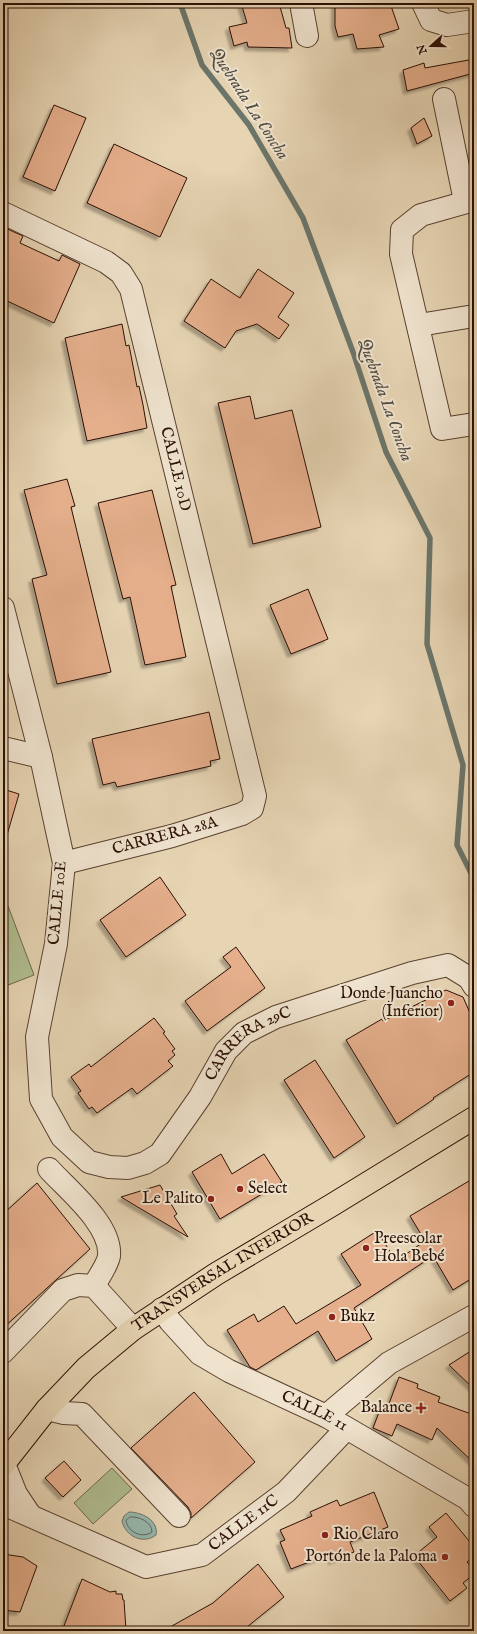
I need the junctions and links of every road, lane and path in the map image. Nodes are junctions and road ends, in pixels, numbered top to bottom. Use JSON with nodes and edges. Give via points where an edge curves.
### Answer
{"nodes":[{"id":1,"x":300,"y":3,"type":"edge"},
{"id":2,"x":427,"y":12,"type":"edge"},
{"id":3,"x":474,"y":21,"type":"edge"},
{"id":4,"x":307,"y":36,"type":"dead end"},
{"id":5,"x":444,"y":99,"type":"dead end"},
{"id":6,"x":469,"y":200,"type":"edge"},
{"id":7,"x":3,"y":213,"type":"edge"},
{"id":8,"x":474,"y":316,"type":"edge"},
{"id":9,"x":419,"y":325,"type":"junction"},
{"id":10,"x":474,"y":424,"type":"edge"},
{"id":11,"x":3,"y":608,"type":"edge"},
{"id":12,"x":3,"y":748,"type":"edge"},
{"id":13,"x":41,"y":757,"type":"junction"},
{"id":14,"x":255,"y":796,"type":"joint"},
{"id":15,"x":64,"y":862,"type":"junction"},
{"id":16,"x":474,"y":986,"type":"edge"},
{"id":17,"x":474,"y":1118,"type":"edge"},
{"id":18,"x":89,"y":1162,"type":"joint"},
{"id":19,"x":49,"y":1169,"type":"dead end"},
{"id":20,"x":94,"y":1286,"type":"junction"},
{"id":21,"x":162,"y":1309,"type":"junction"},
{"id":22,"x":474,"y":1316,"type":"edge"},
{"id":23,"x":132,"y":1329,"type":"junction"},
{"id":24,"x":3,"y":1352,"type":"edge"},
{"id":25,"x":47,"y":1409,"type":"junction"},
{"id":26,"x":326,"y":1416,"type":"junction"},
{"id":27,"x":346,"y":1429,"type":"junction"},
{"id":28,"x":4,"y":1464,"type":"edge"},
{"id":29,"x":3,"y":1504,"type":"edge"},
{"id":30,"x":474,"y":1506,"type":"edge"},
{"id":31,"x":30,"y":1515,"type":"junction"},
{"id":32,"x":179,"y":1516,"type":"dead end"}],
"edges":[{"from":1,"to":4,"type":"street"},
{"from":2,"to":3,"type":"street","via":[[447,25]]},
{"from":5,"to":6,"type":"street"},
{"from":6,"to":9,"type":"street","via":[[421,215],[402,230],[401,254]]},
{"from":7,"to":14,"type":"street","name":"CALLE 10D","via":[[106,262],[121,273],[131,289]]},
{"from":8,"to":9,"type":"street"},
{"from":9,"to":10,"type":"street","via":[[442,430]]},
{"from":11,"to":13,"type":"street","name":"CALLE 10E"},
{"from":12,"to":13,"type":"street"},
{"from":13,"to":15,"type":"street","name":"CALLE 10E"},
{"from":14,"to":15,"type":"street","name":"CARRERA 28A","via":[[252,808],[242,814],[172,836]]},
{"from":15,"to":18,"type":"street","name":"CALLE 10E","via":[[56,944],[37,1037],[41,1099],[62,1137]]},
{"from":16,"to":18,"type":"street","name":"CARRERA 29C","via":[[470,978],[448,965],[412,973],[276,1017],[244,1033],[226,1051],[200,1097],[160,1154],[145,1163],[128,1168]]},
{"from":17,"to":21,"type":"main road","name":"TRANSVERSAL INFERIOR"},
{"from":19,"to":20,"type":"street","via":[[95,1218],[108,1242],[109,1257]]},
{"from":20,"to":23,"type":"street"},
{"from":20,"to":24,"type":"street","via":[[78,1285],[63,1290]]},
{"from":21,"to":23,"type":"main road","name":"TRANSVERSAL INFERIOR"},
{"from":21,"to":26,"type":"street","name":"CALLE 11","via":[[200,1354],[229,1371]]},
{"from":22,"to":26,"type":"street","via":[[389,1363]]},
{"from":23,"to":25,"type":"main road","name":"TRANSVERSAL INFERIOR","via":[[86,1368]]},
{"from":25,"to":28,"type":"main road","name":"TRANSVERSAL INFERIOR"},
{"from":25,"to":32,"type":"street","via":[[82,1414]]},
{"from":26,"to":27,"type":"street","name":"CALLE 11"},
{"from":27,"to":30,"type":"street","name":"CALLE 11","via":[[468,1499]]},
{"from":27,"to":31,"type":"street","name":"CALLE 11C","via":[[286,1492],[202,1555],[146,1566]]},
{"from":28,"to":31,"type":"street","via":[[16,1494]]},
{"from":29,"to":31,"type":"street","name":"CALLE 11C"}]}
